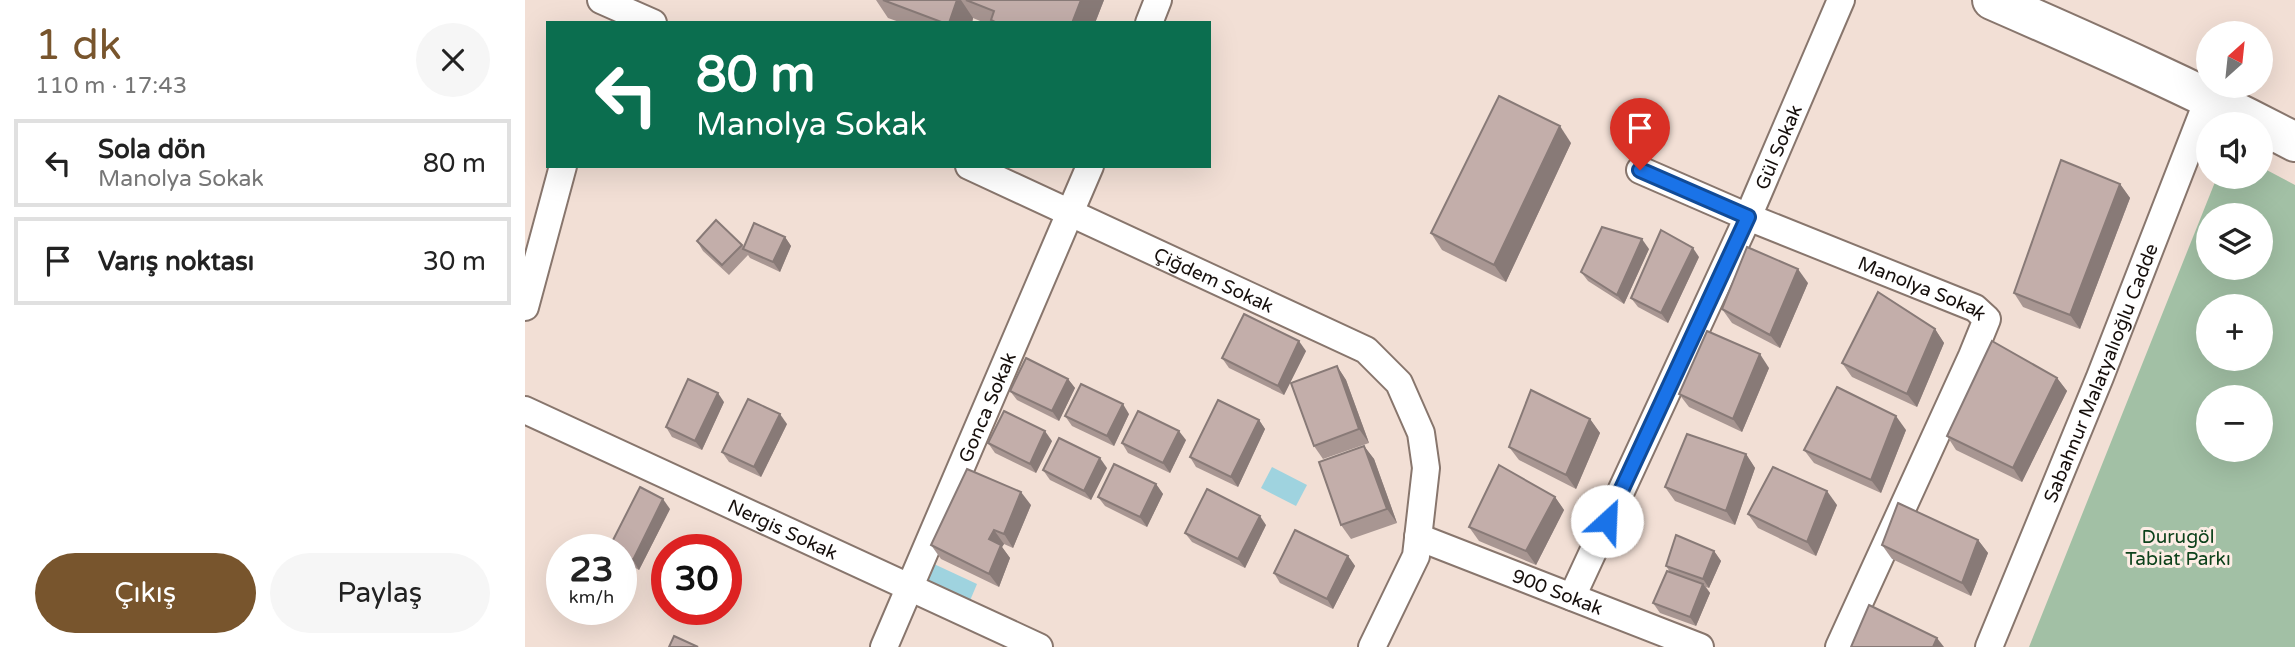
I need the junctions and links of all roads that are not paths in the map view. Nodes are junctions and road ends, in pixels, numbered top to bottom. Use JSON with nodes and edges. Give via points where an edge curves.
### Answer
{"nodes":[{"id":1,"x":1159,"y":0,"type":"edge"},
{"id":2,"x":1841,"y":0,"type":"edge"},
{"id":3,"x":1992,"y":0,"type":"edge"},
{"id":4,"x":613,"y":11,"type":"edge"},
{"id":5,"x":646,"y":21,"type":"edge"},
{"id":6,"x":1150,"y":21,"type":"edge"},
{"id":7,"x":2196,"y":91,"type":"edge"},
{"id":8,"x":2209,"y":98,"type":"edge"},
{"id":9,"x":2211,"y":98,"type":"edge"},
{"id":10,"x":2295,"y":142,"type":"edge"},
{"id":11,"x":562,"y":168,"type":"edge"},
{"id":12,"x":973,"y":168,"type":"edge"},
{"id":13,"x":1089,"y":168,"type":"edge"},
{"id":14,"x":1640,"y":170,"type":"dead end"},
{"id":15,"x":1071,"y":214,"type":"junction"},
{"id":16,"x":1748,"y":217,"type":"junction"},
{"id":17,"x":525,"y":307,"type":"edge"},
{"id":18,"x":525,"y":410,"type":"edge"},
{"id":19,"x":1418,"y":537,"type":"junction"},
{"id":20,"x":910,"y":587,"type":"junction"},
{"id":21,"x":1572,"y":597,"type":"junction"},
{"id":22,"x":1684,"y":644,"type":"edge"},
{"id":23,"x":884,"y":647,"type":"edge"},
{"id":24,"x":1039,"y":647,"type":"edge"},
{"id":25,"x":1372,"y":647,"type":"edge"},
{"id":26,"x":1839,"y":647,"type":"edge"},
{"id":27,"x":1989,"y":647,"type":"edge"}],
"edges":[{"from":1,"to":6,"type":"street"},
{"from":2,"to":16,"type":"street","name":"Gül Sokak"},
{"from":3,"to":7,"type":"main road"},
{"from":4,"to":5,"type":"street"},
{"from":8,"to":27,"type":"street","name":"Sabahnur Malatyalıoğlu Cadde"},
{"from":9,"to":10,"type":"main road"},
{"from":11,"to":17,"type":"street"},
{"from":12,"to":15,"type":"street","name":"Çiğdem Sokak"},
{"from":13,"to":15,"type":"street","name":"Gonca Sokak"},
{"from":14,"to":16,"type":"street","name":"Manolya Sokak"},
{"from":15,"to":19,"type":"street","name":"Çiğdem Sokak","via":[[1366,350],[1399,383],[1420,433],[1426,468]]},
{"from":15,"to":20,"type":"street","name":"Gonca Sokak"},
{"from":16,"to":21,"type":"street","name":"Gül Sokak"},
{"from":16,"to":26,"type":"street","name":"Manolya Sokak","via":[[1975,308],[1987,319]]},
{"from":18,"to":20,"type":"street","name":"Nergis Sokak"},
{"from":19,"to":21,"type":"street","name":"900 Sokak"},
{"from":19,"to":25,"type":"street","name":"Çiğdem Sokak","via":[[1416,556]]},
{"from":20,"to":23,"type":"street","name":"Gonca Sokak"},
{"from":20,"to":24,"type":"street","name":"Nergis Sokak"},
{"from":21,"to":22,"type":"street","name":"900 Sokak"}]}
